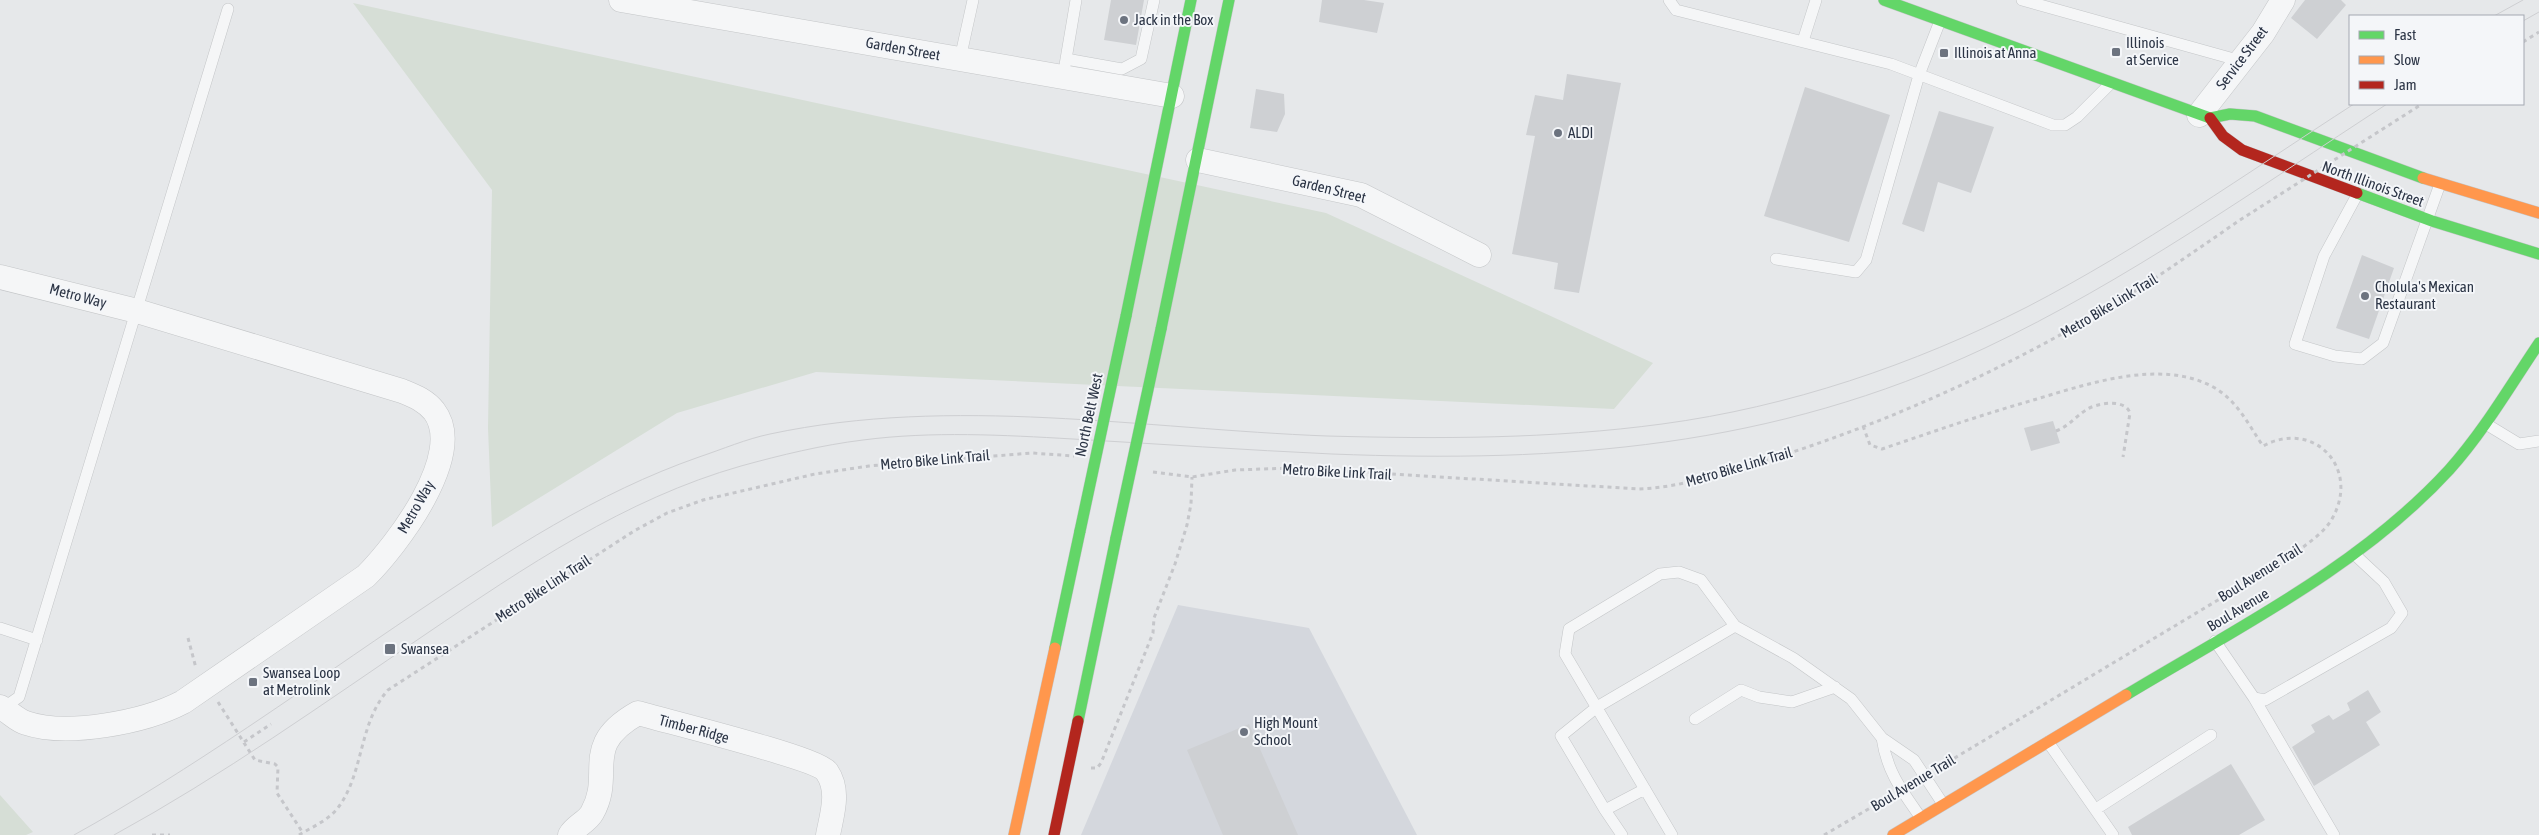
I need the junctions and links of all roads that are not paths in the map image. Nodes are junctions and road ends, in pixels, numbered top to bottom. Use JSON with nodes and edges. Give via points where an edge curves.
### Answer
{"nodes":[{"id":1,"x":973,"y":0,"type":"edge"},
{"id":2,"x":1076,"y":0,"type":"edge"},
{"id":3,"x":1154,"y":0,"type":"edge"},
{"id":4,"x":1192,"y":0,"type":"edge"},
{"id":5,"x":1229,"y":0,"type":"edge"},
{"id":6,"x":1669,"y":0,"type":"edge"},
{"id":7,"x":1816,"y":0,"type":"edge"},
{"id":8,"x":1884,"y":0,"type":"edge"},
{"id":9,"x":2022,"y":0,"type":"edge"},
{"id":10,"x":2283,"y":0,"type":"edge"},
{"id":11,"x":631,"y":1,"type":"edge"},
{"id":12,"x":228,"y":9,"type":"dead end"},
{"id":13,"x":1940,"y":20,"type":"junction"},
{"id":14,"x":1802,"y":41,"type":"junction"},
{"id":15,"x":960,"y":59,"type":"junction"},
{"id":16,"x":2241,"y":60,"type":"junction"},
{"id":17,"x":1065,"y":68,"type":"junction"},
{"id":18,"x":1919,"y":74,"type":"junction"},
{"id":19,"x":2110,"y":83,"type":"junction"},
{"id":20,"x":1172,"y":96,"type":"junction"},
{"id":21,"x":2204,"y":117,"type":"junction"},
{"id":22,"x":1198,"y":160,"type":"junction"},
{"id":23,"x":2440,"y":184,"type":"junction"},
{"id":24,"x":2357,"y":195,"type":"junction"},
{"id":25,"x":2539,"y":213,"type":"edge"},
{"id":26,"x":2427,"y":220,"type":"junction"},
{"id":27,"x":2539,"y":254,"type":"edge"},
{"id":28,"x":1479,"y":255,"type":"dead end"},
{"id":29,"x":1776,"y":259,"type":"dead end"},
{"id":30,"x":0,"y":276,"type":"edge"},
{"id":31,"x":137,"y":311,"type":"junction"},
{"id":32,"x":2539,"y":343,"type":"edge"},
{"id":33,"x":2484,"y":423,"type":"junction"},
{"id":34,"x":2539,"y":441,"type":"edge"},
{"id":35,"x":2354,"y":554,"type":"junction"},
{"id":36,"x":1734,"y":626,"type":"junction"},
{"id":37,"x":0,"y":628,"type":"edge"},
{"id":38,"x":36,"y":640,"type":"junction"},
{"id":39,"x":2216,"y":642,"type":"junction"},
{"id":40,"x":1835,"y":687,"type":"junction"},
{"id":41,"x":2254,"y":698,"type":"junction"},
{"id":42,"x":1597,"y":707,"type":"junction"},
{"id":43,"x":2,"y":708,"type":"edge"},
{"id":44,"x":1695,"y":719,"type":"dead end"},
{"id":45,"x":2211,"y":736,"type":"dead end"},
{"id":46,"x":1882,"y":738,"type":"junction"},
{"id":47,"x":2048,"y":742,"type":"junction"},
{"id":48,"x":1645,"y":789,"type":"junction"},
{"id":49,"x":1943,"y":804,"type":"junction"},
{"id":50,"x":1604,"y":810,"type":"junction"},
{"id":51,"x":2096,"y":810,"type":"junction"},
{"id":52,"x":1921,"y":818,"type":"junction"},
{"id":53,"x":570,"y":835,"type":"edge"},
{"id":54,"x":828,"y":835,"type":"edge"},
{"id":55,"x":1014,"y":835,"type":"edge"},
{"id":56,"x":1054,"y":835,"type":"edge"},
{"id":57,"x":1622,"y":835,"type":"edge"},
{"id":58,"x":1672,"y":835,"type":"edge"},
{"id":59,"x":1893,"y":835,"type":"edge"},
{"id":60,"x":2113,"y":835,"type":"edge"},
{"id":61,"x":2334,"y":835,"type":"edge"}],
"edges":[{"from":1,"to":15,"type":"lane"},
{"from":2,"to":17,"type":"lane"},
{"from":3,"to":17,"type":"lane","via":[[1141,59],[1122,69]]},
{"from":4,"to":20,"type":"main road","name":"North Belt West"},
{"from":5,"to":22,"type":"main road"},
{"from":6,"to":14,"type":"lane","via":[[1676,10]]},
{"from":7,"to":14,"type":"lane"},
{"from":8,"to":13,"type":"main road","name":"North Illinois Street"},
{"from":9,"to":16,"type":"lane"},
{"from":10,"to":16,"type":"street","name":"Service Street","via":[[2263,33]]},
{"from":11,"to":15,"type":"street","name":"Garden Street"},
{"from":12,"to":31,"type":"lane"},
{"from":13,"to":18,"type":"lane"},
{"from":13,"to":19,"type":"main road","name":"North Illinois Street"},
{"from":14,"to":18,"type":"lane"},
{"from":15,"to":17,"type":"street","name":"Garden Street"},
{"from":16,"to":21,"type":"street","name":"Service Street"},
{"from":17,"to":20,"type":"street","name":"Garden Street"},
{"from":18,"to":19,"type":"lane","via":[[2053,125],[2066,125],[2077,117]]},
{"from":18,"to":29,"type":"lane","via":[[1866,260],[1856,272]]},
{"from":19,"to":21,"type":"main road","name":"North Illinois Street"},
{"from":20,"to":55,"type":"main road","name":"North Belt West","bridge":true},
{"from":21,"to":23,"type":"main road","name":"North Illinois Street","via":[[2255,116]]},
{"from":21,"to":24,"type":"main road","name":"North Illinois Street","via":[[2242,150]]},
{"from":22,"to":28,"type":"street","name":"Garden Street","via":[[1361,194]]},
{"from":22,"to":56,"type":"main road","bridge":true},
{"from":23,"to":25,"type":"main road","name":"North Illinois Street"},
{"from":23,"to":26,"type":"lane"},
{"from":24,"to":26,"type":"main road","name":"North Illinois Street"},
{"from":24,"to":26,"type":"lane","via":[[2324,256],[2295,344],[2335,356],[2362,359],[2383,343]]},
{"from":26,"to":27,"type":"main road","name":"North Illinois Street"},
{"from":30,"to":31,"type":"street","name":"Metro Way"},
{"from":31,"to":38,"type":"lane"},
{"from":31,"to":43,"type":"street","name":"Metro Way","via":[[402,391],[424,401],[442,428],[434,479],[412,520],[382,561],[366,576],[170,709],[74,730],[49,729],[25,723]]},
{"from":32,"to":33,"type":"main road","name":"Boul Avenue"},
{"from":33,"to":34,"type":"lane","via":[[2519,444]]},
{"from":33,"to":35,"type":"main road","name":"Boul Avenue","via":[[2435,485],[2405,514]]},
{"from":35,"to":39,"type":"main road","name":"Boul Avenue"},
{"from":35,"to":41,"type":"lane","via":[[2384,582],[2402,613],[2391,628],[2287,689],[2265,700]]},
{"from":36,"to":40,"type":"lane","via":[[1793,658]]},
{"from":36,"to":42,"type":"lane"},
{"from":36,"to":42,"type":"lane","via":[[1701,580],[1679,572],[1660,574],[1569,629],[1565,654]]},
{"from":37,"to":38,"type":"lane"},
{"from":38,"to":43,"type":"lane","via":[[19,697]]},
{"from":39,"to":41,"type":"lane"},
{"from":39,"to":47,"type":"main road","name":"Boul Avenue"},
{"from":40,"to":44,"type":"lane","via":[[1792,702],[1741,690]]},
{"from":40,"to":46,"type":"lane","via":[[1851,699]]},
{"from":41,"to":61,"type":"lane"},
{"from":42,"to":48,"type":"lane"},
{"from":42,"to":50,"type":"lane","via":[[1561,736]]},
{"from":45,"to":51,"type":"lane"},
{"from":46,"to":49,"type":"lane","via":[[1914,760]]},
{"from":46,"to":52,"type":"lane","via":[[1885,759]]},
{"from":47,"to":49,"type":"main road","name":"Boul Avenue"},
{"from":47,"to":51,"type":"lane"},
{"from":48,"to":50,"type":"lane"},
{"from":48,"to":58,"type":"lane"},
{"from":49,"to":52,"type":"main road","name":"Boul Avenue"},
{"from":50,"to":57,"type":"lane"},
{"from":51,"to":60,"type":"lane"},
{"from":52,"to":59,"type":"main road","name":"Boul Avenue"},
{"from":53,"to":54,"type":"street","name":"Timber Ridge","via":[[592,814],[599,792],[601,753],[609,737],[625,720],[638,714],[794,756],[826,770],[834,784]]}]}
